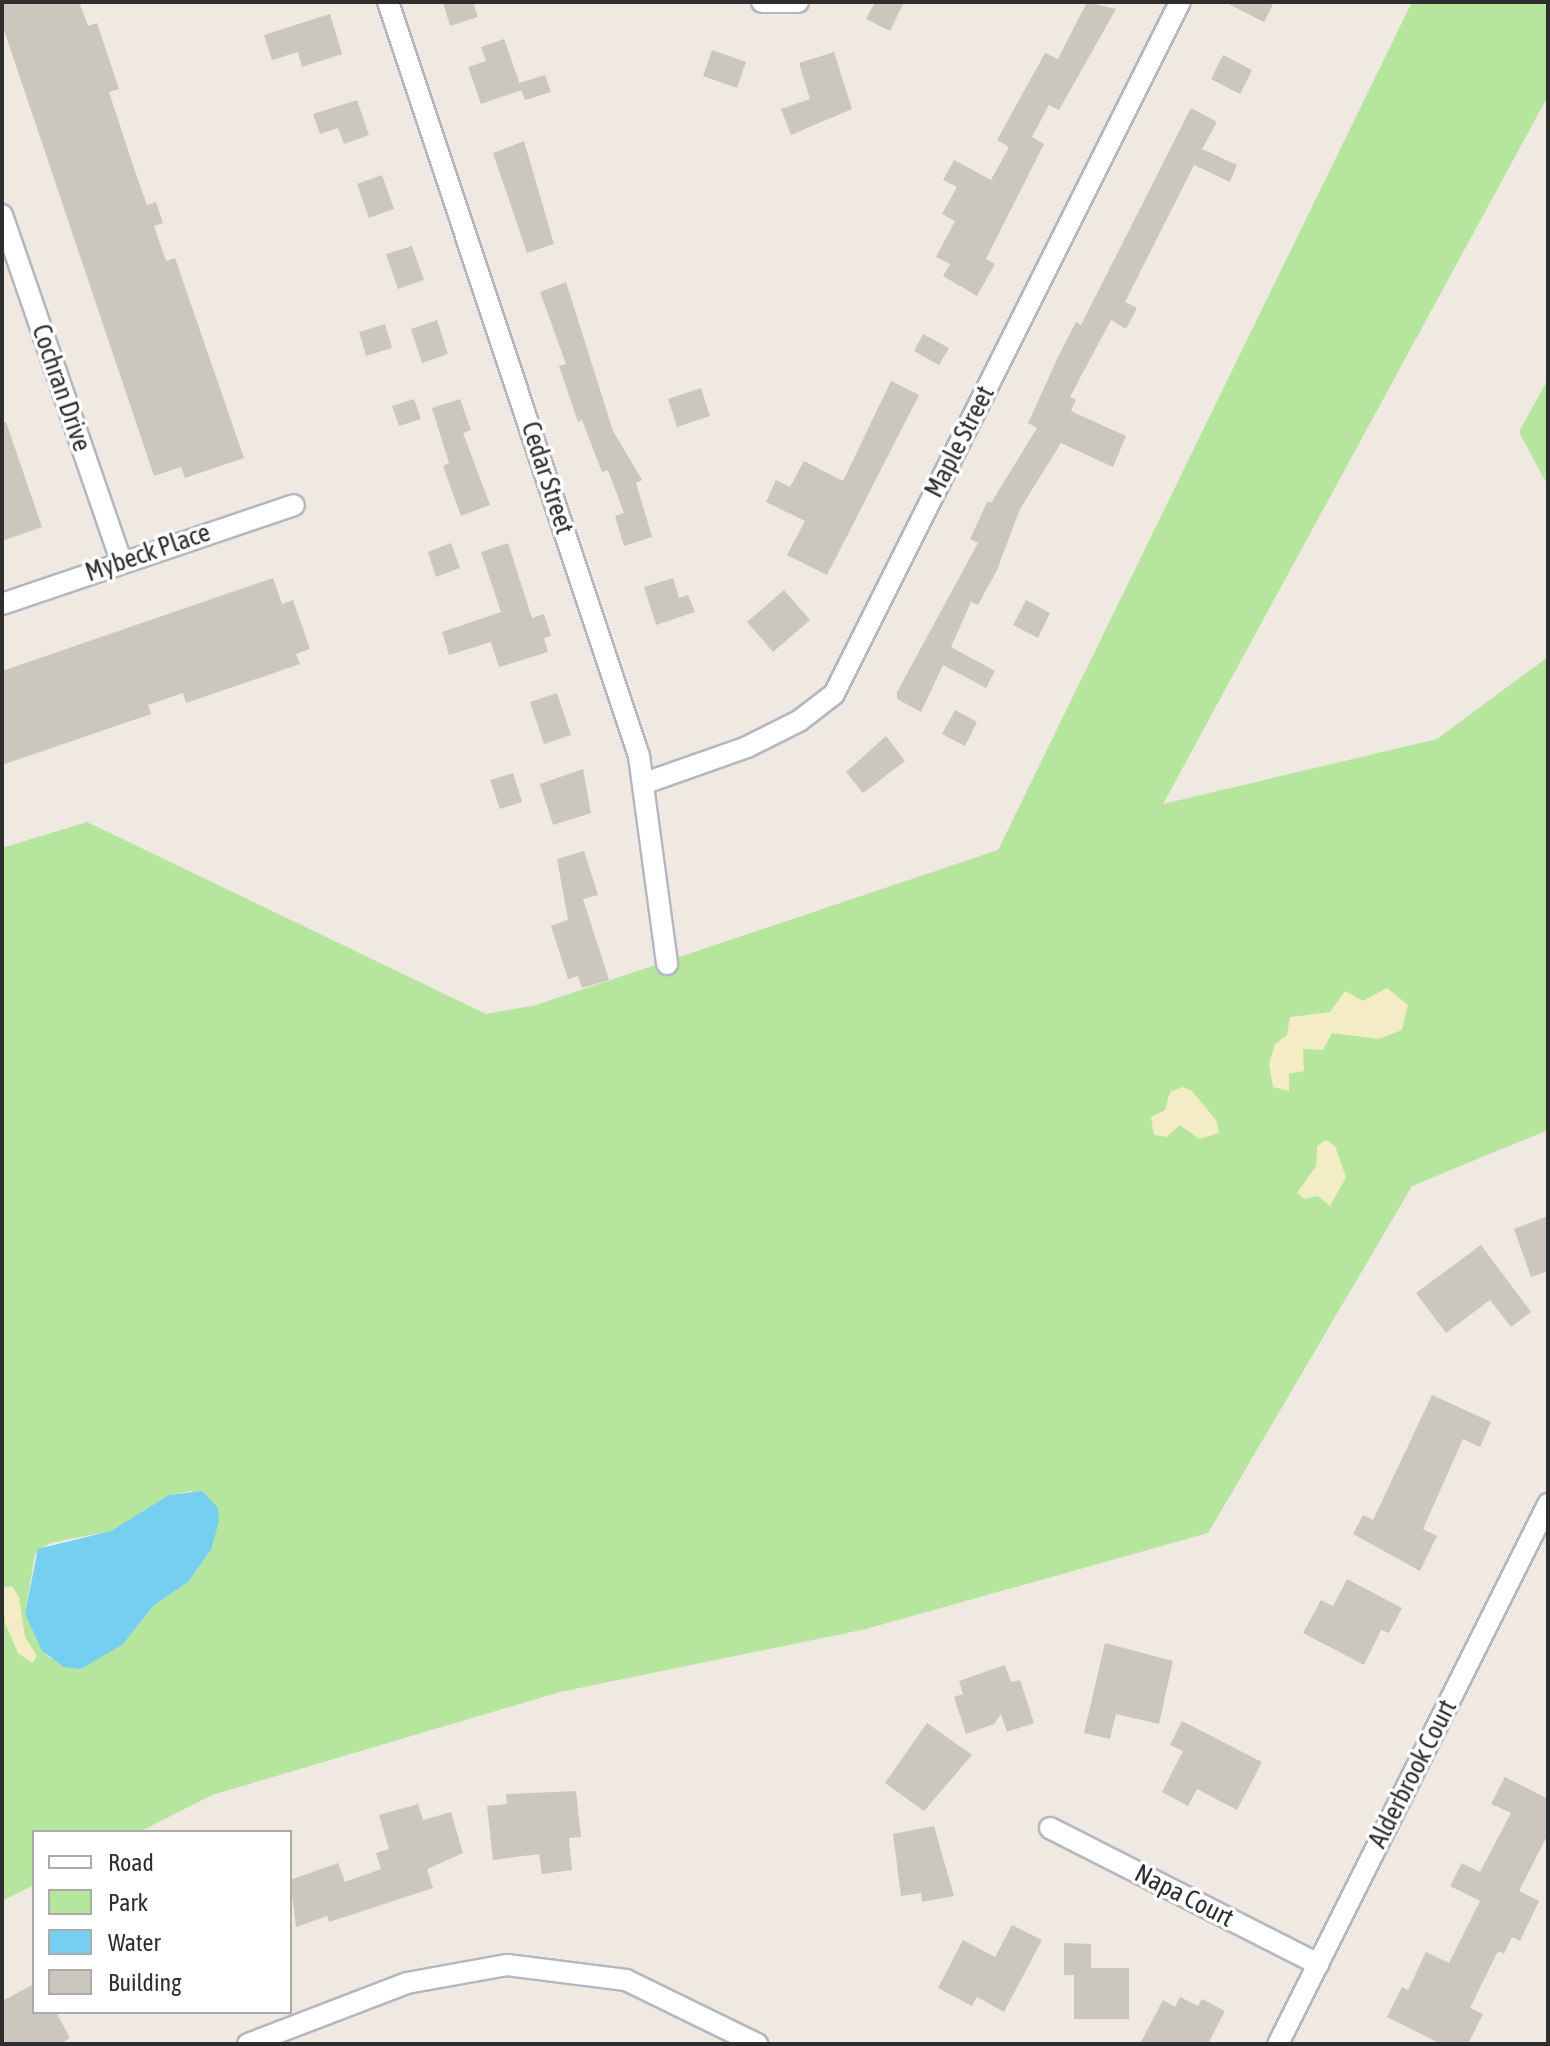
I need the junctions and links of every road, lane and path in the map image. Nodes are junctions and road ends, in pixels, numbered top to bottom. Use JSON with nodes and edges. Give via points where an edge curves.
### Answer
{"nodes":[{"id":1,"x":388,"y":2,"type":"edge"},
{"id":2,"x":762,"y":2,"type":"edge"},
{"id":3,"x":798,"y":2,"type":"edge"},
{"id":4,"x":1180,"y":2,"type":"edge"},
{"id":5,"x":2,"y":215,"type":"edge"},
{"id":6,"x":294,"y":505,"type":"dead end"},
{"id":7,"x":121,"y":561,"type":"junction"},
{"id":8,"x":2,"y":604,"type":"edge"},
{"id":9,"x":645,"y":783,"type":"junction"},
{"id":10,"x":667,"y":964,"type":"dead end"},
{"id":11,"x":1548,"y":1504,"type":"edge"},
{"id":12,"x":1050,"y":1828,"type":"dead end"},
{"id":13,"x":1318,"y":1964,"type":"junction"},
{"id":14,"x":248,"y":2044,"type":"edge"},
{"id":15,"x":757,"y":2044,"type":"edge"},
{"id":16,"x":1278,"y":2044,"type":"edge"}],
"edges":[{"from":1,"to":9,"type":"street","name":"Cedar Street"},
{"from":2,"to":3,"type":"street"},
{"from":4,"to":9,"type":"street","name":"Maple Street","via":[[834,694],[799,721],[747,747]]},
{"from":5,"to":7,"type":"street","name":"Cochran Drive"},
{"from":6,"to":7,"type":"street","name":"Mybeck Place"},
{"from":7,"to":8,"type":"street","name":"Mybeck Place"},
{"from":9,"to":10,"type":"street","name":"Cedar Street"},
{"from":11,"to":13,"type":"street","name":"Alderbrook Court"},
{"from":12,"to":13,"type":"street","name":"Napa Court"},
{"from":13,"to":16,"type":"street","name":"Alderbrook Court"},
{"from":14,"to":15,"type":"street","via":[[407,1983],[507,1965],[626,1980]]}]}
